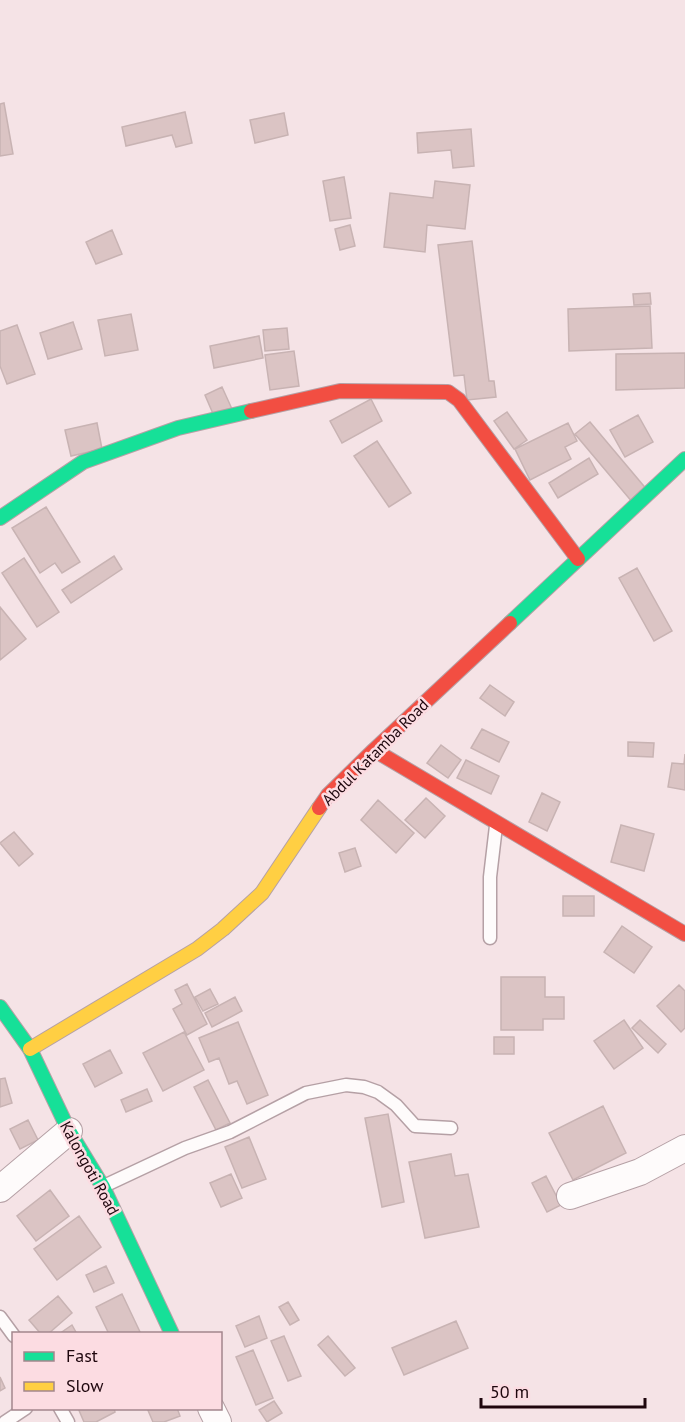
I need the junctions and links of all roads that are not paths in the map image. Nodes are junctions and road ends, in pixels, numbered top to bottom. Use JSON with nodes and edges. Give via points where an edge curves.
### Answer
{"nodes":[{"id":1,"x":685,"y":459,"type":"edge"},
{"id":2,"x":0,"y":518,"type":"edge"},
{"id":3,"x":578,"y":559,"type":"junction"},
{"id":4,"x":374,"y":750,"type":"junction"},
{"id":5,"x":496,"y":822,"type":"junction"},
{"id":6,"x":685,"y":934,"type":"edge"},
{"id":7,"x":490,"y":938,"type":"dead end"},
{"id":8,"x":0,"y":1007,"type":"edge"},
{"id":9,"x":30,"y":1049,"type":"junction"},
{"id":10,"x":451,"y":1128,"type":"dead end"},
{"id":11,"x":69,"y":1131,"type":"junction"},
{"id":12,"x":685,"y":1148,"type":"edge"},
{"id":13,"x":103,"y":1187,"type":"junction"},
{"id":14,"x":0,"y":1190,"type":"edge"},
{"id":15,"x":570,"y":1196,"type":"dead end"},
{"id":16,"x":0,"y":1317,"type":"edge"},
{"id":17,"x":171,"y":1332,"type":"edge"},
{"id":18,"x":12,"y":1333,"type":"edge"},
{"id":19,"x":23,"y":1410,"type":"edge"},
{"id":20,"x":5,"y":1422,"type":"edge"}],
"edges":[{"from":1,"to":3,"type":"street","name":"Abdul Katamba Road"},
{"from":2,"to":3,"type":"street","via":[[83,462],[178,428],[340,391],[448,392],[459,400]]},
{"from":3,"to":4,"type":"street","name":"Abdul Katamba Road"},
{"from":4,"to":5,"type":"street"},
{"from":4,"to":9,"type":"street","name":"Abdul Katamba Road","via":[[328,795],[262,893],[223,929],[197,949]]},
{"from":5,"to":6,"type":"street"},
{"from":5,"to":7,"type":"lane","via":[[490,877]]},
{"from":8,"to":9,"type":"street","name":"Kalongoti Road"},
{"from":9,"to":11,"type":"street","name":"Kalongoti Road"},
{"from":10,"to":13,"type":"lane","via":[[415,1126],[396,1104],[378,1092],[346,1085],[306,1093],[230,1132],[185,1148]]},
{"from":11,"to":13,"type":"street","name":"Kalongoti Road"},
{"from":11,"to":14,"type":"street"},
{"from":12,"to":15,"type":"street","via":[[640,1172]]},
{"from":13,"to":17,"type":"street","name":"Kalongoti Road"},
{"from":16,"to":18,"type":"lane"},
{"from":19,"to":20,"type":"lane"}]}
